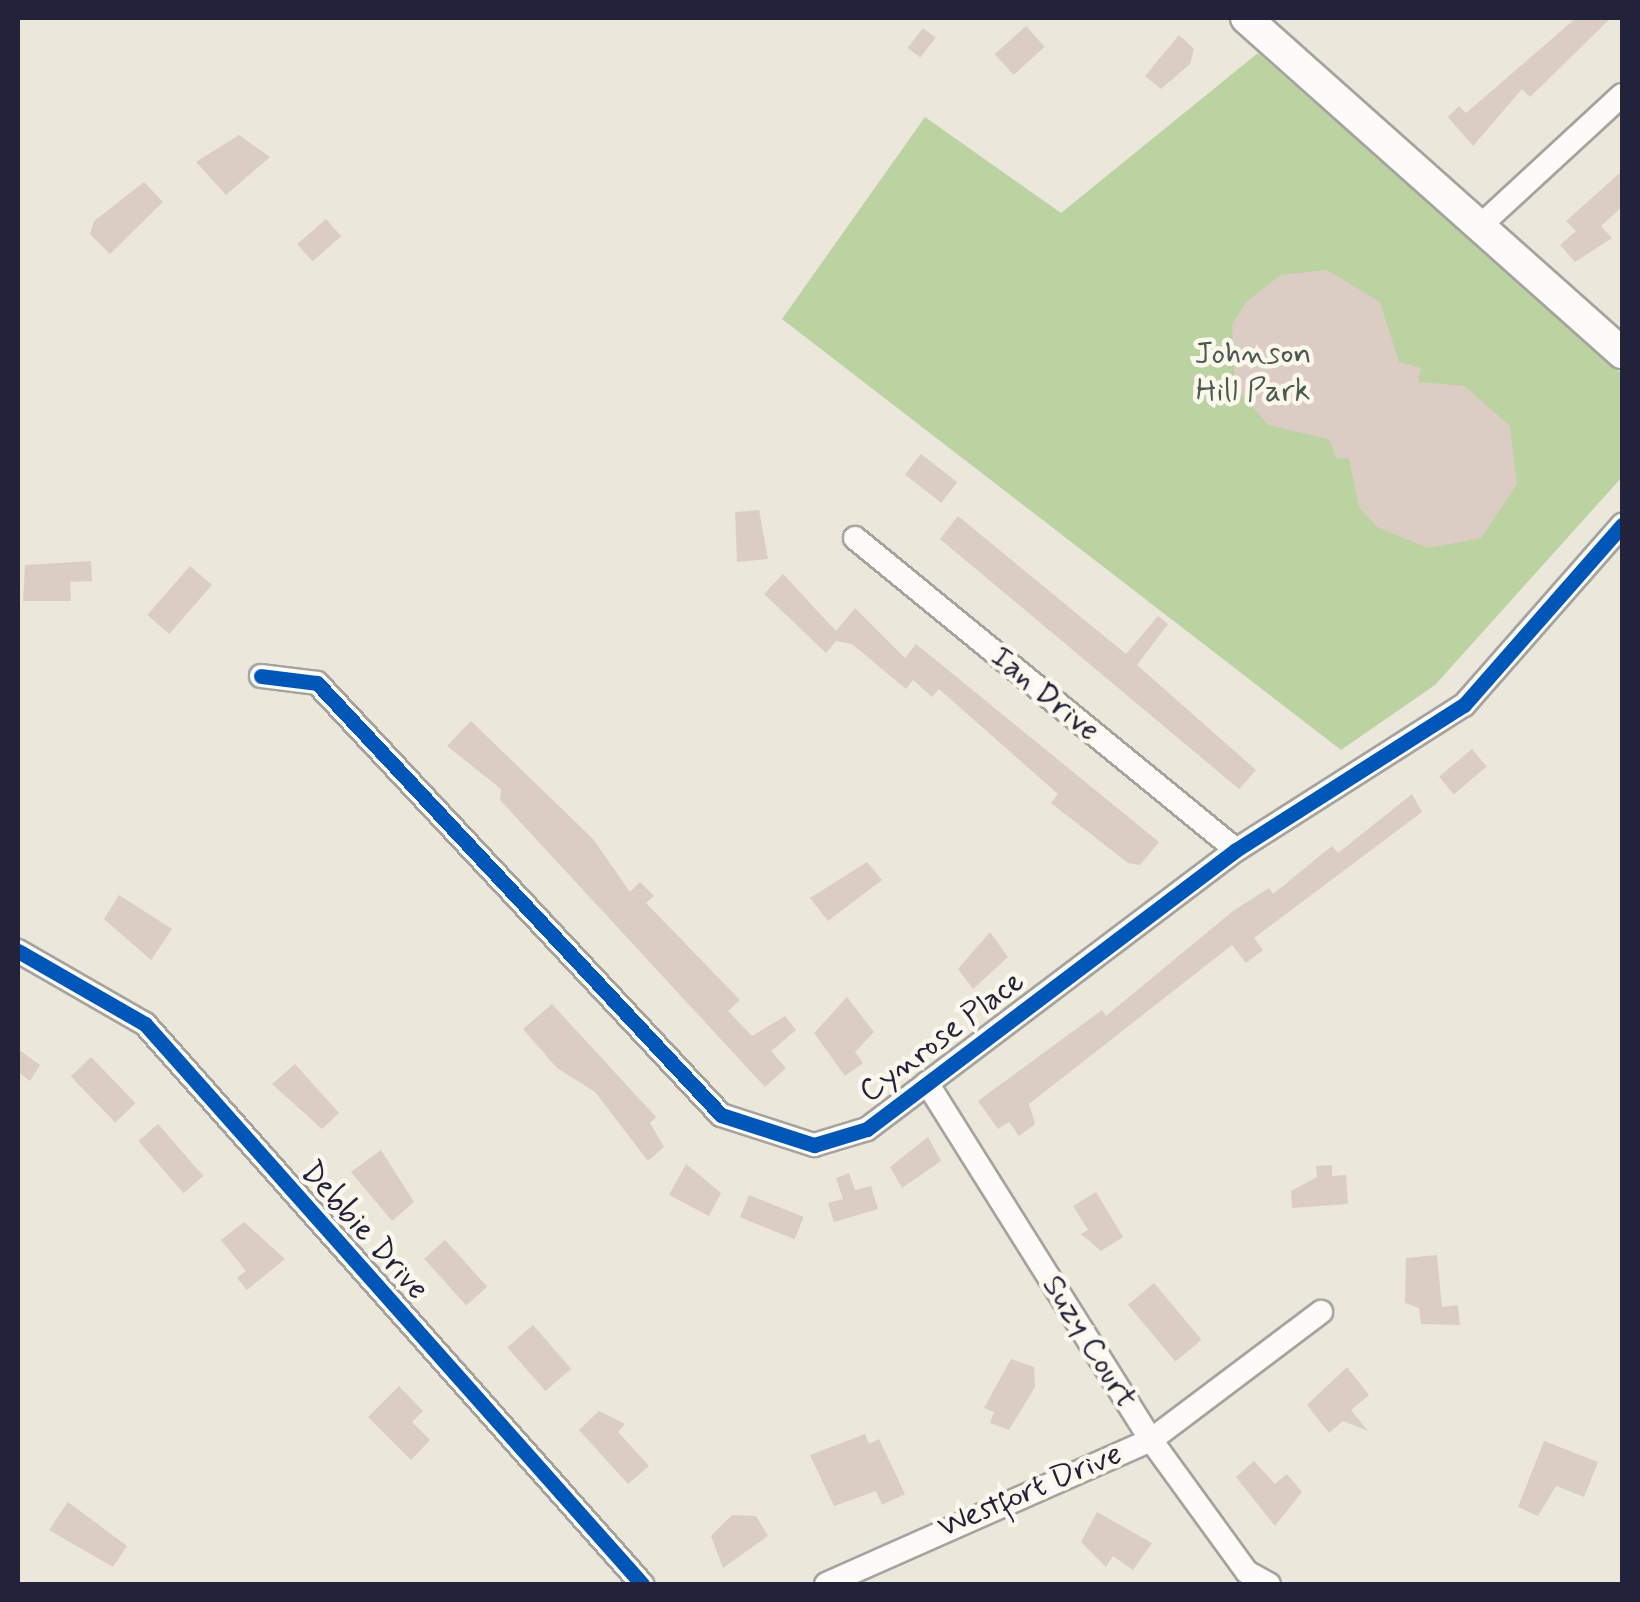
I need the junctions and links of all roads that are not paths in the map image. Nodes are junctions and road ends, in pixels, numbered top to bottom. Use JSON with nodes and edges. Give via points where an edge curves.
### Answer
{"nodes":[{"id":1,"x":1246,"y":18,"type":"edge"},
{"id":2,"x":1622,"y":96,"type":"edge"},
{"id":3,"x":1480,"y":226,"type":"junction"},
{"id":4,"x":1622,"y":353,"type":"edge"},
{"id":5,"x":1622,"y":526,"type":"edge"},
{"id":6,"x":855,"y":538,"type":"dead end"},
{"id":7,"x":260,"y":676,"type":"dead end"},
{"id":8,"x":1236,"y":850,"type":"junction"},
{"id":9,"x":18,"y":951,"type":"edge"},
{"id":10,"x":927,"y":1083,"type":"junction"},
{"id":11,"x":1322,"y":1312,"type":"dead end"},
{"id":12,"x":1151,"y":1440,"type":"junction"},
{"id":13,"x":642,"y":1584,"type":"edge"},
{"id":14,"x":826,"y":1584,"type":"edge"},
{"id":15,"x":1270,"y":1584,"type":"edge"}],
"edges":[{"from":1,"to":3,"type":"street"},
{"from":2,"to":3,"type":"street"},
{"from":3,"to":4,"type":"street"},
{"from":5,"to":8,"type":"street","name":"Cynrose Place","via":[[1464,705]]},
{"from":6,"to":8,"type":"street","name":"Ian Drive"},
{"from":7,"to":10,"type":"street","name":"Cynrose Place","via":[[318,684],[721,1114],[814,1145],[866,1129]]},
{"from":8,"to":10,"type":"street","name":"Cynrose Place"},
{"from":9,"to":13,"type":"street","name":"Debbie Drive","via":[[145,1024]]},
{"from":10,"to":12,"type":"street","name":"Suzy Court"},
{"from":11,"to":12,"type":"street","name":"Westfort Drive"},
{"from":12,"to":14,"type":"street","name":"Westfort Drive"},
{"from":12,"to":15,"type":"street","name":"Suzy Court","via":[[1248,1572]]}]}
